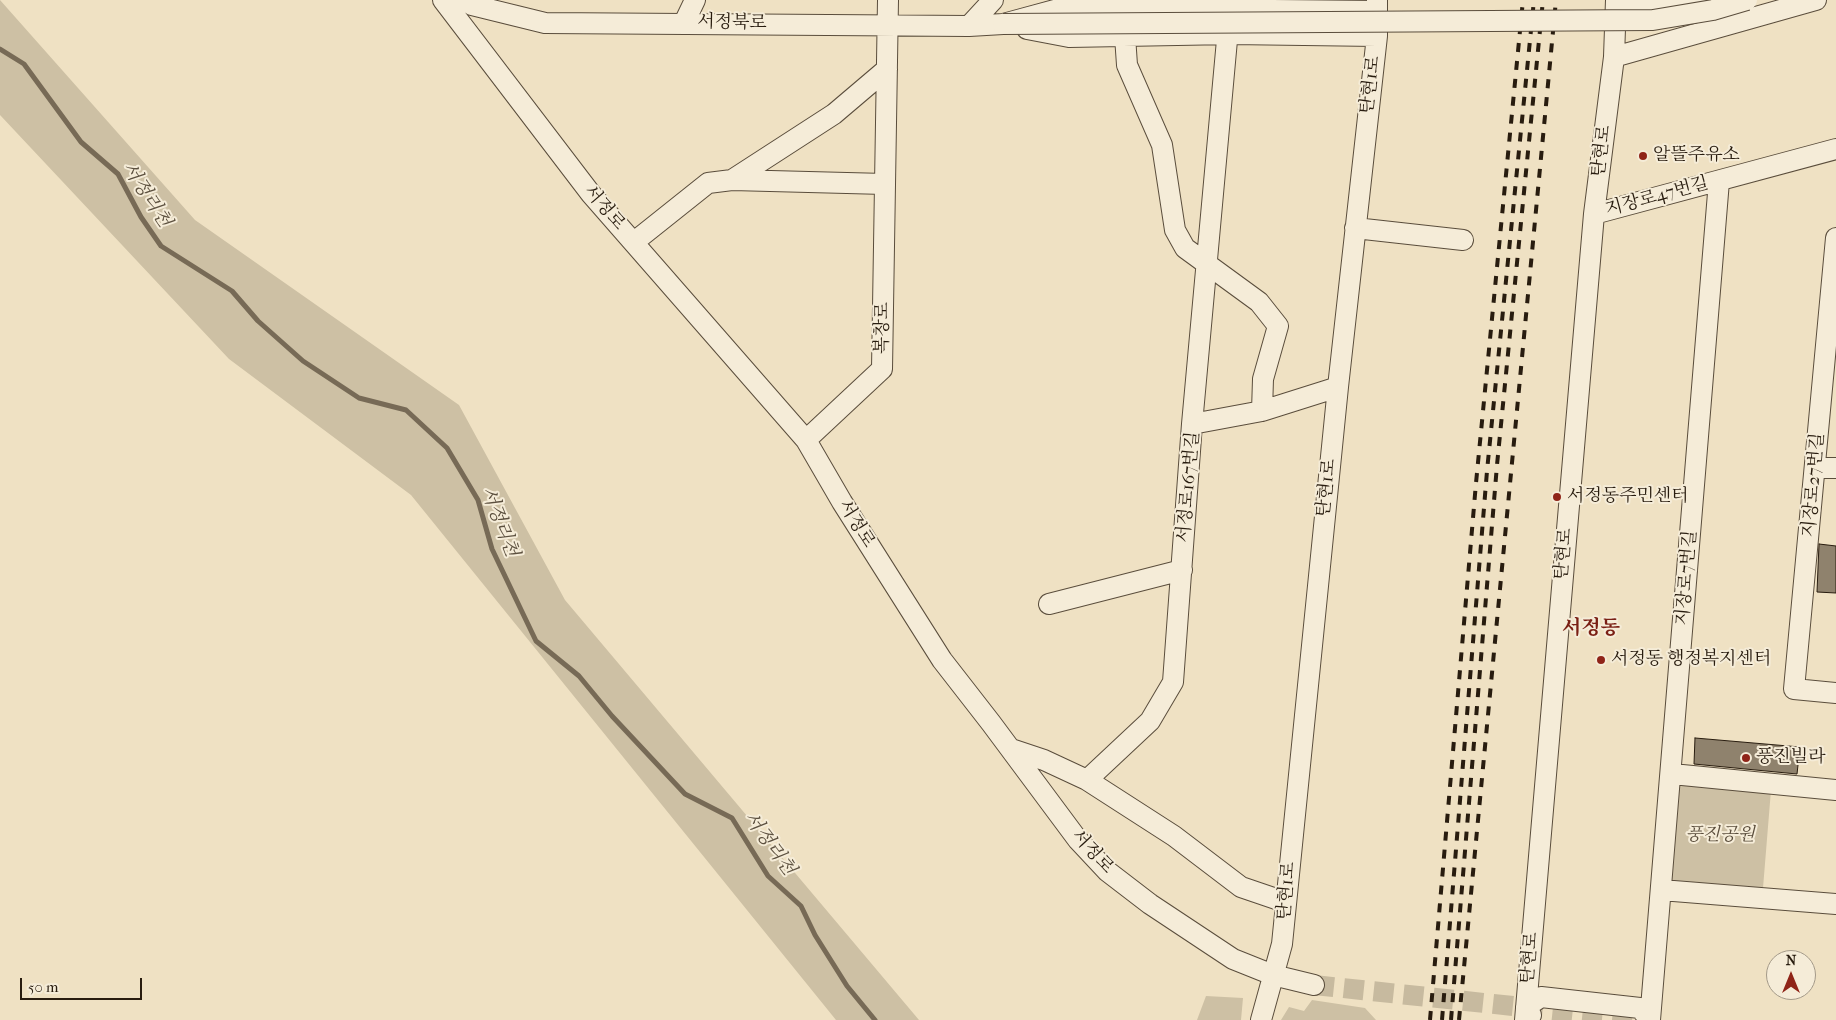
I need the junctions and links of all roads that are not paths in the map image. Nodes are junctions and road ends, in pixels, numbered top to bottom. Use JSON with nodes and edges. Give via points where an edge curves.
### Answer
{"nodes":[{"id":1,"x":443,"y":0,"type":"edge"},
{"id":2,"x":465,"y":0,"type":"edge"},
{"id":3,"x":695,"y":0,"type":"edge"},
{"id":4,"x":888,"y":0,"type":"edge"},
{"id":5,"x":993,"y":0,"type":"edge"},
{"id":6,"x":1647,"y":0,"type":"edge"},
{"id":7,"x":1702,"y":0,"type":"edge"},
{"id":8,"x":1747,"y":0,"type":"edge"},
{"id":9,"x":1816,"y":0,"type":"edge"},
{"id":10,"x":1230,"y":5,"type":"edge"},
{"id":11,"x":1377,"y":5,"type":"edge"},
{"id":12,"x":1616,"y":5,"type":"edge"},
{"id":13,"x":1664,"y":10,"type":"junction"},
{"id":14,"x":684,"y":22,"type":"junction"},
{"id":15,"x":1003,"y":24,"type":"junction"},
{"id":16,"x":886,"y":25,"type":"junction"},
{"id":17,"x":969,"y":26,"type":"junction"},
{"id":18,"x":1228,"y":34,"type":"junction"},
{"id":19,"x":1125,"y":36,"type":"junction"},
{"id":20,"x":1377,"y":36,"type":"junction"},
{"id":21,"x":1614,"y":57,"type":"junction"},
{"id":22,"x":886,"y":69,"type":"junction"},
{"id":23,"x":1836,"y":149,"type":"edge"},
{"id":24,"x":732,"y":180,"type":"junction"},
{"id":25,"x":1719,"y":181,"type":"junction"},
{"id":26,"x":885,"y":184,"type":"junction"},
{"id":27,"x":1594,"y":214,"type":"junction"},
{"id":28,"x":1355,"y":228,"type":"junction"},
{"id":29,"x":1836,"y":238,"type":"edge"},
{"id":30,"x":1463,"y":240,"type":"dead end"},
{"id":31,"x":634,"y":242,"type":"junction"},
{"id":32,"x":1207,"y":263,"type":"junction"},
{"id":33,"x":1338,"y":386,"type":"junction"},
{"id":34,"x":1262,"y":411,"type":"junction"},
{"id":35,"x":1192,"y":424,"type":"junction"},
{"id":36,"x":806,"y":440,"type":"junction"},
{"id":37,"x":1816,"y":468,"type":"junction"},
{"id":38,"x":1836,"y":468,"type":"edge"},
{"id":39,"x":1182,"y":570,"type":"junction"},
{"id":40,"x":1049,"y":604,"type":"dead end"},
{"id":41,"x":1836,"y":693,"type":"edge"},
{"id":42,"x":1011,"y":749,"type":"junction"},
{"id":43,"x":1672,"y":774,"type":"junction"},
{"id":44,"x":1087,"y":780,"type":"junction"},
{"id":45,"x":1836,"y":790,"type":"edge"},
{"id":46,"x":1661,"y":890,"type":"junction"},
{"id":47,"x":1285,"y":902,"type":"junction"},
{"id":48,"x":1836,"y":904,"type":"edge"},
{"id":49,"x":1272,"y":974,"type":"junction"},
{"id":50,"x":1314,"y":985,"type":"tunnel mouth"},
{"id":51,"x":1528,"y":1016,"type":"edge"},
{"id":52,"x":1261,"y":1020,"type":"edge"},
{"id":53,"x":1650,"y":1020,"type":"edge"}],
"edges":[{"from":1,"to":31,"type":"street","name":"서정로","via":[[591,194]]},
{"from":2,"to":14,"type":"street","name":"서정북로","via":[[472,6],[545,22]]},
{"from":3,"to":14,"type":"street"},
{"from":4,"to":16,"type":"street","name":"복창로"},
{"from":5,"to":17,"type":"street"},
{"from":6,"to":13,"type":"street"},
{"from":7,"to":13,"type":"street"},
{"from":8,"to":15,"type":"street","bridge":true,"via":[[1713,10],[1653,20]]},
{"from":9,"to":21,"type":"street"},
{"from":10,"to":11,"type":"street"},
{"from":10,"to":15,"type":"street","via":[[1062,8]]},
{"from":10,"to":18,"type":"street"},
{"from":11,"to":20,"type":"street","name":"탄현1로"},
{"from":12,"to":13,"type":"street"},
{"from":12,"to":21,"type":"street","name":"탄현로"},
{"from":14,"to":16,"type":"street","name":"서정북로"},
{"from":15,"to":17,"type":"street","name":"서정북로"},
{"from":15,"to":19,"type":"street","via":[[1069,37]]},
{"from":16,"to":17,"type":"street","name":"서정북로"},
{"from":16,"to":22,"type":"street","name":"복창로"},
{"from":18,"to":19,"type":"street"},
{"from":18,"to":20,"type":"street"},
{"from":18,"to":32,"type":"street"},
{"from":19,"to":32,"type":"street","via":[[1127,65],[1162,145],[1175,230],[1185,248]]},
{"from":20,"to":28,"type":"street","name":"탄현1로"},
{"from":21,"to":27,"type":"street","name":"탄현로"},
{"from":22,"to":24,"type":"street","via":[[834,114]]},
{"from":22,"to":26,"type":"street","name":"복창로"},
{"from":23,"to":25,"type":"street","name":"지장로47번길"},
{"from":24,"to":26,"type":"street"},
{"from":24,"to":31,"type":"street","via":[[708,183]]},
{"from":25,"to":27,"type":"street","name":"지장로47번길"},
{"from":25,"to":43,"type":"street","name":"지장로7번길"},
{"from":26,"to":36,"type":"street","name":"복창로","via":[[882,369]]},
{"from":27,"to":51,"type":"street","name":"탄현로"},
{"from":28,"to":30,"type":"street"},
{"from":28,"to":33,"type":"street","name":"탄현1로"},
{"from":29,"to":37,"type":"street","name":"지장로27번길"},
{"from":31,"to":36,"type":"street","name":"서정로"},
{"from":32,"to":34,"type":"street","via":[[1259,302],[1278,326],[1263,380]]},
{"from":32,"to":35,"type":"street"},
{"from":33,"to":34,"type":"street","name":"서정로167번길"},
{"from":33,"to":47,"type":"street","name":"탄현1로"},
{"from":34,"to":35,"type":"street","name":"서정로167번길"},
{"from":35,"to":39,"type":"street","name":"서정로167번길"},
{"from":36,"to":42,"type":"street","name":"서정로","via":[[942,660]]},
{"from":37,"to":38,"type":"street"},
{"from":37,"to":41,"type":"street","name":"지장로27번길","via":[[1794,690]]},
{"from":39,"to":40,"type":"street"},
{"from":39,"to":44,"type":"street","name":"서정로167번길","via":[[1172,682],[1150,722]]},
{"from":42,"to":44,"type":"street"},
{"from":42,"to":49,"type":"street","name":"서정로","via":[[1078,840],[1107,871],[1233,959]]},
{"from":43,"to":45,"type":"street"},
{"from":43,"to":46,"type":"street","name":"지장로7번길"},
{"from":44,"to":47,"type":"street","via":[[1174,836],[1241,887]]},
{"from":46,"to":48,"type":"street"},
{"from":46,"to":53,"type":"street","name":"지장로7번길"},
{"from":47,"to":49,"type":"street","name":"탄현1로","via":[[1282,944]]},
{"from":49,"to":50,"type":"street","name":"서정로"},
{"from":49,"to":52,"type":"street","name":"탄현1로"},
{"from":51,"to":53,"type":"street","via":[[1541,997],[1640,1008]]}]}
